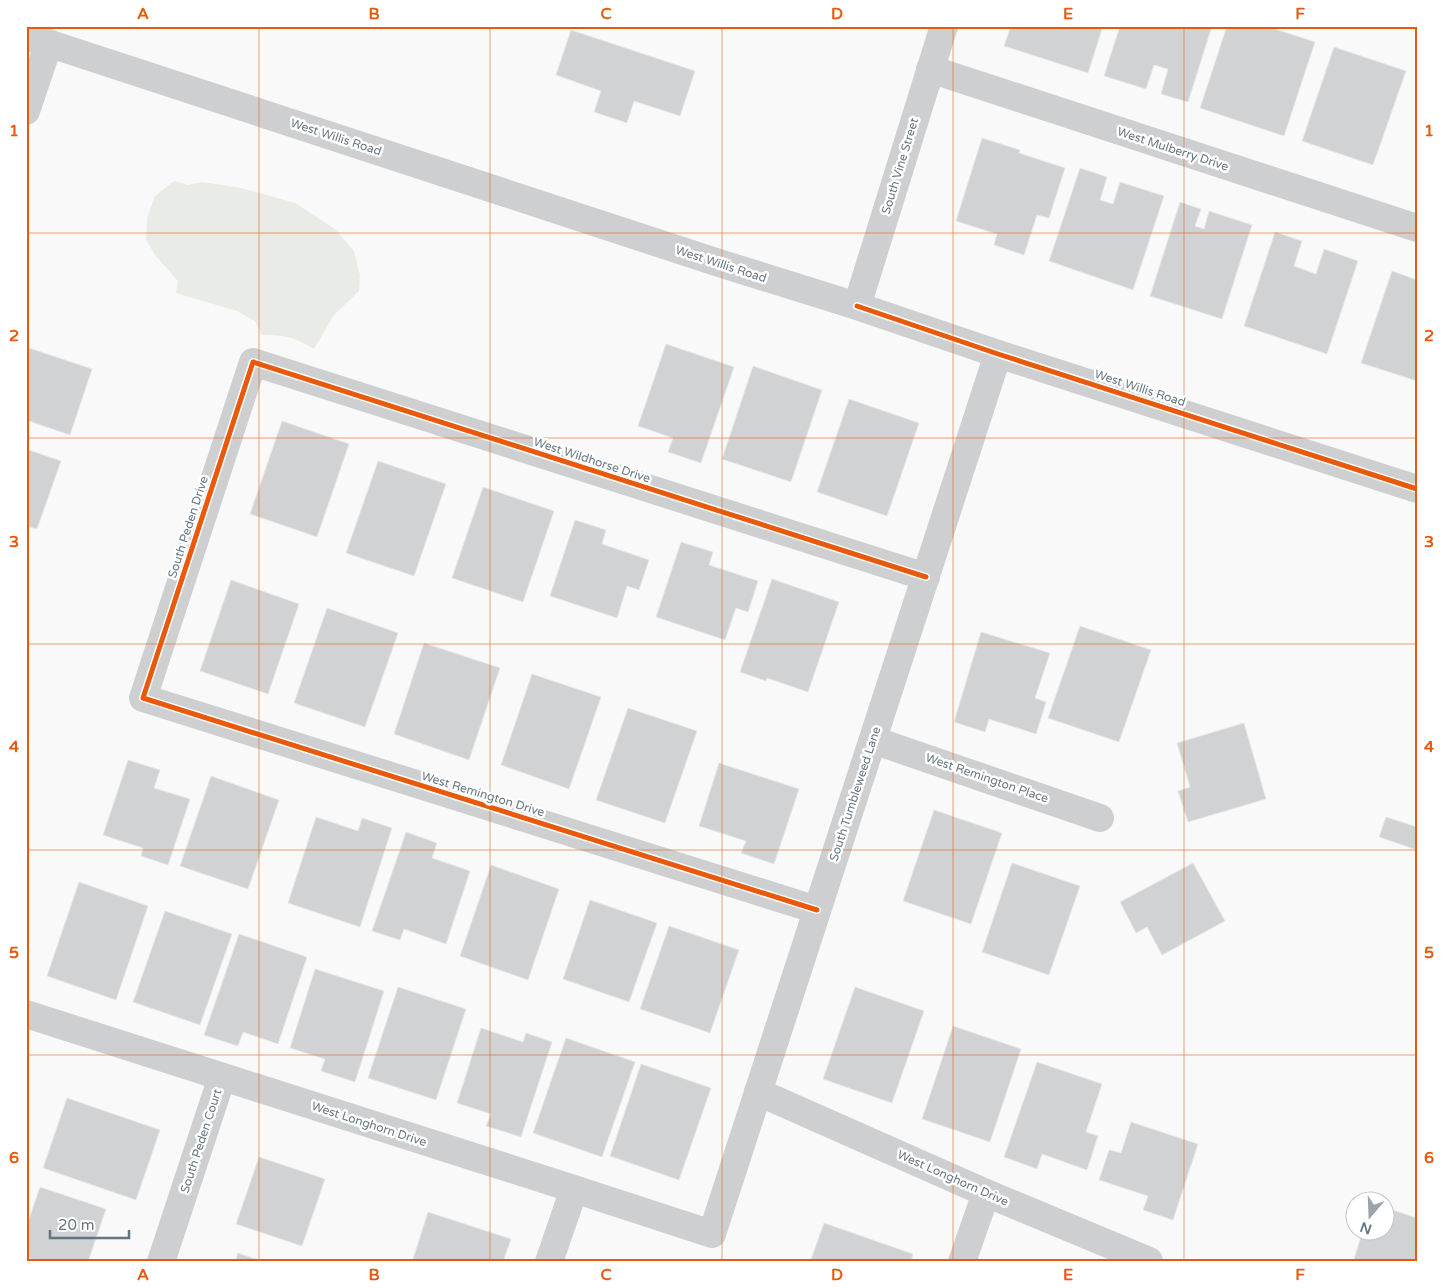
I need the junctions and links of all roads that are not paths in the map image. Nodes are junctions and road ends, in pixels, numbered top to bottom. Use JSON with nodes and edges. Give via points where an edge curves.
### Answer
{"nodes":[{"id":1,"x":944,"y":26,"type":"edge"},
{"id":2,"x":38,"y":39,"type":"edge"},
{"id":3,"x":930,"y":70,"type":"junction"},
{"id":4,"x":26,"y":111,"type":"edge"},
{"id":5,"x":1417,"y":228,"type":"edge"},
{"id":6,"x":857,"y":306,"type":"junction"},
{"id":7,"x":998,"y":354,"type":"junction"},
{"id":8,"x":253,"y":362,"type":"joint"},
{"id":9,"x":1417,"y":489,"type":"edge"},
{"id":10,"x":926,"y":577,"type":"junction"},
{"id":11,"x":143,"y":698,"type":"joint"},
{"id":12,"x":872,"y":740,"type":"junction"},
{"id":13,"x":1100,"y":818,"type":"dead end"},
{"id":14,"x":817,"y":910,"type":"junction"},
{"id":15,"x":26,"y":1014,"type":"edge"},
{"id":16,"x":222,"y":1077,"type":"junction"},
{"id":17,"x":758,"y":1092,"type":"junction"},
{"id":18,"x":574,"y":1189,"type":"junction"},
{"id":19,"x":986,"y":1193,"type":"junction"},
{"id":20,"x":712,"y":1234,"type":"joint"},
{"id":21,"x":1148,"y":1261,"type":"edge"},
{"id":22,"x":161,"y":1262,"type":"edge"},
{"id":23,"x":549,"y":1262,"type":"edge"},
{"id":24,"x":962,"y":1262,"type":"edge"}],
"edges":[{"from":1,"to":3,"type":"street","name":"South Vine Street"},
{"from":2,"to":4,"type":"street"},
{"from":2,"to":6,"type":"street","name":"West Willis Road","via":[[719,264]]},
{"from":3,"to":5,"type":"street","name":"West Mulberry Drive"},
{"from":3,"to":6,"type":"street","name":"South Vine Street"},
{"from":6,"to":7,"type":"street","name":"West Willis Road"},
{"from":7,"to":9,"type":"street","name":"West Willis Road"},
{"from":7,"to":10,"type":"street","name":"South Tumbleweed Lane"},
{"from":8,"to":10,"type":"street","name":"West Wildhorse Drive"},
{"from":8,"to":11,"type":"street","name":"South Peden Drive"},
{"from":10,"to":12,"type":"street","name":"South Tumbleweed Lane"},
{"from":11,"to":14,"type":"street","name":"West Remington Drive"},
{"from":12,"to":13,"type":"street","name":"West Remington Place"},
{"from":12,"to":14,"type":"street","name":"South Tumbleweed Lane"},
{"from":14,"to":17,"type":"street","name":"South Tumbleweed Lane"},
{"from":15,"to":16,"type":"street","name":"West Longhorn Drive"},
{"from":16,"to":18,"type":"street","name":"West Longhorn Drive"},
{"from":16,"to":22,"type":"street","name":"South Peden Court"},
{"from":17,"to":19,"type":"street","name":"West Longhorn Drive"},
{"from":17,"to":20,"type":"street","name":"South Tumbleweed Lane"},
{"from":18,"to":20,"type":"street","name":"West Longhorn Drive"},
{"from":18,"to":23,"type":"street"},
{"from":19,"to":21,"type":"street","name":"West Longhorn Drive"},
{"from":19,"to":24,"type":"street"}]}
